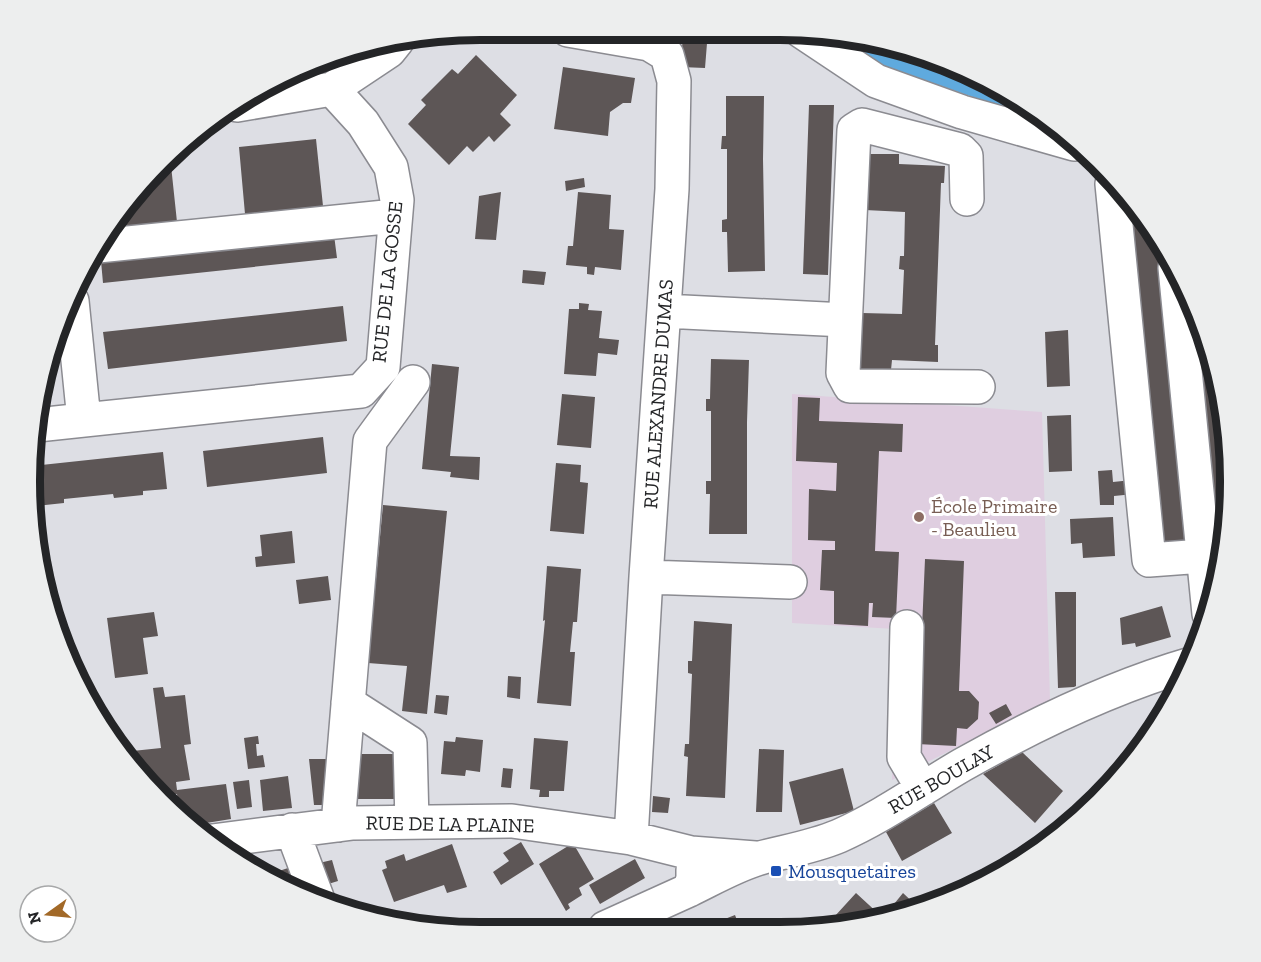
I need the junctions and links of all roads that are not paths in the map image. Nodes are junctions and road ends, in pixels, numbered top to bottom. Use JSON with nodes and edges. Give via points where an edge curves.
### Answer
{"nodes":[{"id":1,"x":626,"y":40,"type":"edge"},
{"id":2,"x":817,"y":42,"type":"edge"},
{"id":3,"x":670,"y":43,"type":"edge"},
{"id":4,"x":390,"y":50,"type":"edge"},
{"id":5,"x":332,"y":89,"type":"junction"},
{"id":6,"x":259,"y":101,"type":"edge"},
{"id":7,"x":1057,"y":139,"type":"edge"},
{"id":8,"x":1113,"y":193,"type":"edge"},
{"id":9,"x":967,"y":199,"type":"dead end"},
{"id":10,"x":395,"y":216,"type":"junction"},
{"id":11,"x":110,"y":245,"type":"edge"},
{"id":12,"x":1177,"y":291,"type":"edge"},
{"id":13,"x":664,"y":311,"type":"junction"},
{"id":14,"x":73,"y":314,"type":"edge"},
{"id":15,"x":845,"y":320,"type":"junction"},
{"id":16,"x":413,"y":382,"type":"dead end"},
{"id":17,"x":978,"y":387,"type":"dead end"},
{"id":18,"x":84,"y":420,"type":"junction"},
{"id":19,"x":44,"y":424,"type":"edge"},
{"id":20,"x":1203,"y":556,"type":"junction"},
{"id":21,"x":646,"y":577,"type":"junction"},
{"id":22,"x":790,"y":582,"type":"dead end"},
{"id":23,"x":1206,"y":589,"type":"edge"},
{"id":24,"x":908,"y":627,"type":"dead end"},
{"id":25,"x":1179,"y":667,"type":"edge"},
{"id":26,"x":348,"y":703,"type":"junction"},
{"id":27,"x":923,"y":789,"type":"junction"},
{"id":28,"x":412,"y":822,"type":"junction"},
{"id":29,"x":338,"y":825,"type":"junction"},
{"id":30,"x":292,"y":830,"type":"junction"},
{"id":31,"x":631,"y":838,"type":"junction"},
{"id":32,"x":225,"y":839,"type":"edge"},
{"id":33,"x":692,"y":853,"type":"junction"},
{"id":34,"x":758,"y":859,"type":"junction"},
{"id":35,"x":314,"y":889,"type":"edge"},
{"id":36,"x":689,"y":890,"type":"junction"},
{"id":37,"x":618,"y":922,"type":"edge"}],
"edges":[{"from":1,"to":3,"type":"street","name":"RUE ALEXANDRE DUMAS"},
{"from":2,"to":7,"type":"street","via":[[876,81],[962,112]]},
{"from":3,"to":13,"type":"street","name":"RUE ALEXANDRE DUMAS","via":[[674,81],[672,189]]},
{"from":4,"to":5,"type":"street"},
{"from":5,"to":6,"type":"street"},
{"from":5,"to":10,"type":"street","name":"RUE DE LA GOSSE","via":[[363,123],[391,168],[397,200]]},
{"from":8,"to":20,"type":"street","via":[[1149,560]]},
{"from":9,"to":15,"type":"street","via":[[966,156],[960,150],[862,125],[854,130]]},
{"from":10,"to":11,"type":"street"},
{"from":10,"to":18,"type":"street","name":"RUE DE LA GOSSE","via":[[382,367],[361,391]]},
{"from":12,"to":20,"type":"street"},
{"from":13,"to":15,"type":"street"},
{"from":13,"to":21,"type":"street","name":"RUE ALEXANDRE DUMAS"},
{"from":14,"to":18,"type":"street"},
{"from":15,"to":17,"type":"street","via":[[843,373],[849,386]]},
{"from":16,"to":26,"type":"street","via":[[370,441]]},
{"from":18,"to":19,"type":"street","name":"RUE DE LA GOSSE"},
{"from":20,"to":23,"type":"street"},
{"from":21,"to":22,"type":"street"},
{"from":21,"to":31,"type":"street","name":"RUE ALEXANDRE DUMAS"},
{"from":24,"to":27,"type":"street","via":[[904,757]]},
{"from":25,"to":27,"type":"street","name":"RUE BOULAY","via":[[1146,677],[1027,731]]},
{"from":26,"to":28,"type":"street","via":[[410,743]]},
{"from":26,"to":29,"type":"street"},
{"from":27,"to":34,"type":"street","name":"RUE BOULAY","via":[[838,836],[804,849]]},
{"from":28,"to":29,"type":"street","name":"RUE DE LA PLAINE"},
{"from":28,"to":31,"type":"street","name":"RUE DE LA PLAINE","via":[[512,821]]},
{"from":29,"to":30,"type":"street","name":"RUE DE LA PLAINE"},
{"from":30,"to":32,"type":"street","name":"RUE DE LA PLAINE"},
{"from":30,"to":35,"type":"street"},
{"from":31,"to":33,"type":"street","name":"RUE DE LA PLAINE"},
{"from":33,"to":34,"type":"street","name":"RUE DE LA PLAINE"},
{"from":33,"to":36,"type":"street","via":[[693,879]]},
{"from":34,"to":36,"type":"street","name":"RUE BOULAY"},
{"from":36,"to":37,"type":"street","name":"RUE BOULAY"}]}
